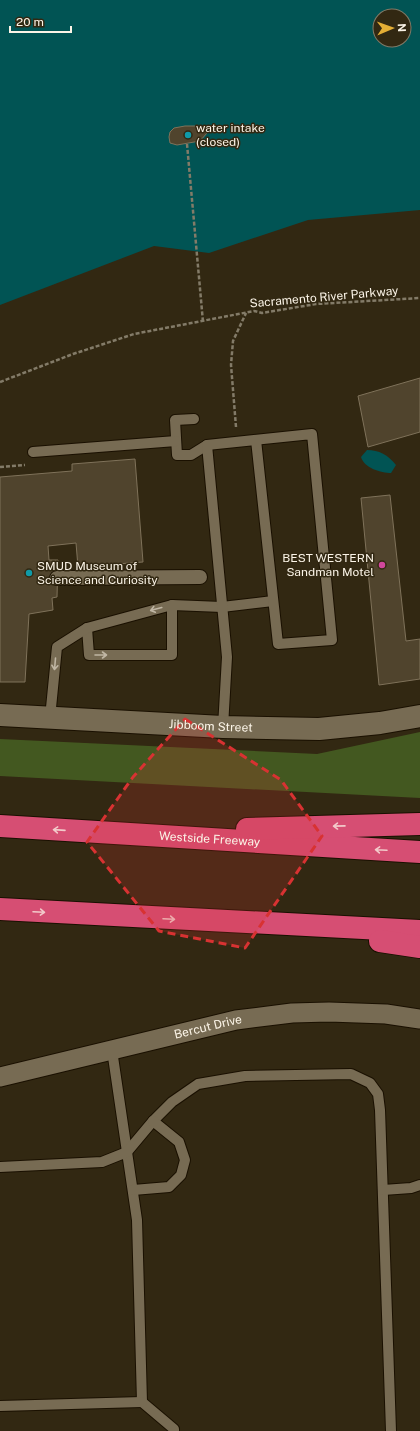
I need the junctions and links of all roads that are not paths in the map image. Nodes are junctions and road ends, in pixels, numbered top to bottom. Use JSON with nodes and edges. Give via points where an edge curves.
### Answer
{"nodes":[{"id":1,"x":194,"y":419,"type":"dead end"},
{"id":2,"x":256,"y":440,"type":"junction"},
{"id":3,"x":176,"y":442,"type":"junction"},
{"id":4,"x":207,"y":445,"type":"junction"},
{"id":5,"x":33,"y":452,"type":"road end"},
{"id":6,"x":200,"y":577,"type":"dead end"},
{"id":7,"x":57,"y":578,"type":"dead end"},
{"id":8,"x":273,"y":601,"type":"junction"},
{"id":9,"x":172,"y":605,"type":"junction"},
{"id":10,"x":222,"y":607,"type":"junction"},
{"id":11,"x":87,"y":628,"type":"junction"},
{"id":12,"x":0,"y":715,"type":"edge"},
{"id":13,"x":420,"y":716,"type":"edge"},
{"id":14,"x":50,"y":718,"type":"junction"},
{"id":15,"x":223,"y":727,"type":"junction"},
{"id":16,"x":420,"y":824,"type":"edge"},
{"id":17,"x":0,"y":826,"type":"edge"},
{"id":18,"x":98,"y":832,"type":"junction"},
{"id":19,"x":420,"y":852,"type":"edge"},
{"id":20,"x":0,"y":910,"type":"edge"},
{"id":21,"x":268,"y":924,"type":"junction"},
{"id":22,"x":420,"y":931,"type":"edge"},
{"id":23,"x":420,"y":947,"type":"edge"},
{"id":24,"x":420,"y":1020,"type":"edge"},
{"id":25,"x":112,"y":1050,"type":"junction"},
{"id":26,"x":0,"y":1077,"type":"edge"},
{"id":27,"x":153,"y":1121,"type":"junction"},
{"id":28,"x":127,"y":1152,"type":"junction"},
{"id":29,"x":0,"y":1167,"type":"edge"},
{"id":30,"x":420,"y":1185,"type":"edge"},
{"id":31,"x":133,"y":1190,"type":"junction"},
{"id":32,"x":383,"y":1190,"type":"junction"},
{"id":33,"x":142,"y":1402,"type":"junction"},
{"id":34,"x":0,"y":1406,"type":"edge"},
{"id":35,"x":174,"y":1431,"type":"edge"},
{"id":36,"x":391,"y":1431,"type":"edge"}],
"edges":[{"from":1,"to":3,"type":"lane","via":[[175,420]]},
{"from":2,"to":4,"type":"lane"},
{"from":2,"to":8,"type":"lane"},
{"from":2,"to":8,"type":"lane","via":[[312,434],[332,640],[278,644]]},
{"from":3,"to":4,"type":"lane","via":[[177,455],[191,454]]},
{"from":3,"to":5,"type":"lane"},
{"from":4,"to":10,"type":"lane"},
{"from":6,"to":7,"type":"street"},
{"from":8,"to":10,"type":"lane"},
{"from":9,"to":10,"type":"lane"},
{"from":9,"to":11,"type":"lane","one_way":true},
{"from":11,"to":9,"type":"lane","one_way":true,"via":[[89,655],[172,655]]},
{"from":10,"to":15,"type":"lane","via":[[227,657]]},
{"from":11,"to":14,"type":"lane","one_way":true,"via":[[56,647]]},
{"from":12,"to":14,"type":"street","name":"Jibboom Street"},
{"from":13,"to":15,"type":"street","name":"Jibboom Street","via":[[319,729]]},
{"from":14,"to":15,"type":"street","name":"Jibboom Street"},
{"from":16,"to":18,"type":"highway","one_way":true},
{"from":18,"to":17,"type":"highway","name":"Westside Freeway","one_way":true},
{"from":19,"to":18,"type":"highway","name":"Westside Freeway","one_way":true},
{"from":20,"to":21,"type":"highway","one_way":true},
{"from":21,"to":22,"type":"highway"},
{"from":21,"to":23,"type":"highway"},
{"from":24,"to":25,"type":"street","name":"Bercut Drive","via":[[372,1014],[292,1013],[236,1020]]},
{"from":25,"to":26,"type":"street","name":"Bercut Drive"},
{"from":25,"to":28,"type":"lane"},
{"from":27,"to":28,"type":"lane"},
{"from":27,"to":31,"type":"lane","via":[[179,1142],[185,1160],[182,1175],[169,1187]]},
{"from":27,"to":32,"type":"lane","via":[[172,1102],[198,1084],[245,1076],[351,1074],[370,1083],[378,1094]]},
{"from":28,"to":29,"type":"lane","via":[[102,1162]]},
{"from":28,"to":31,"type":"lane"},
{"from":30,"to":32,"type":"lane"},
{"from":31,"to":33,"type":"lane","via":[[137,1220]]},
{"from":32,"to":36,"type":"lane"},
{"from":33,"to":34,"type":"lane"},
{"from":33,"to":35,"type":"lane"}]}
